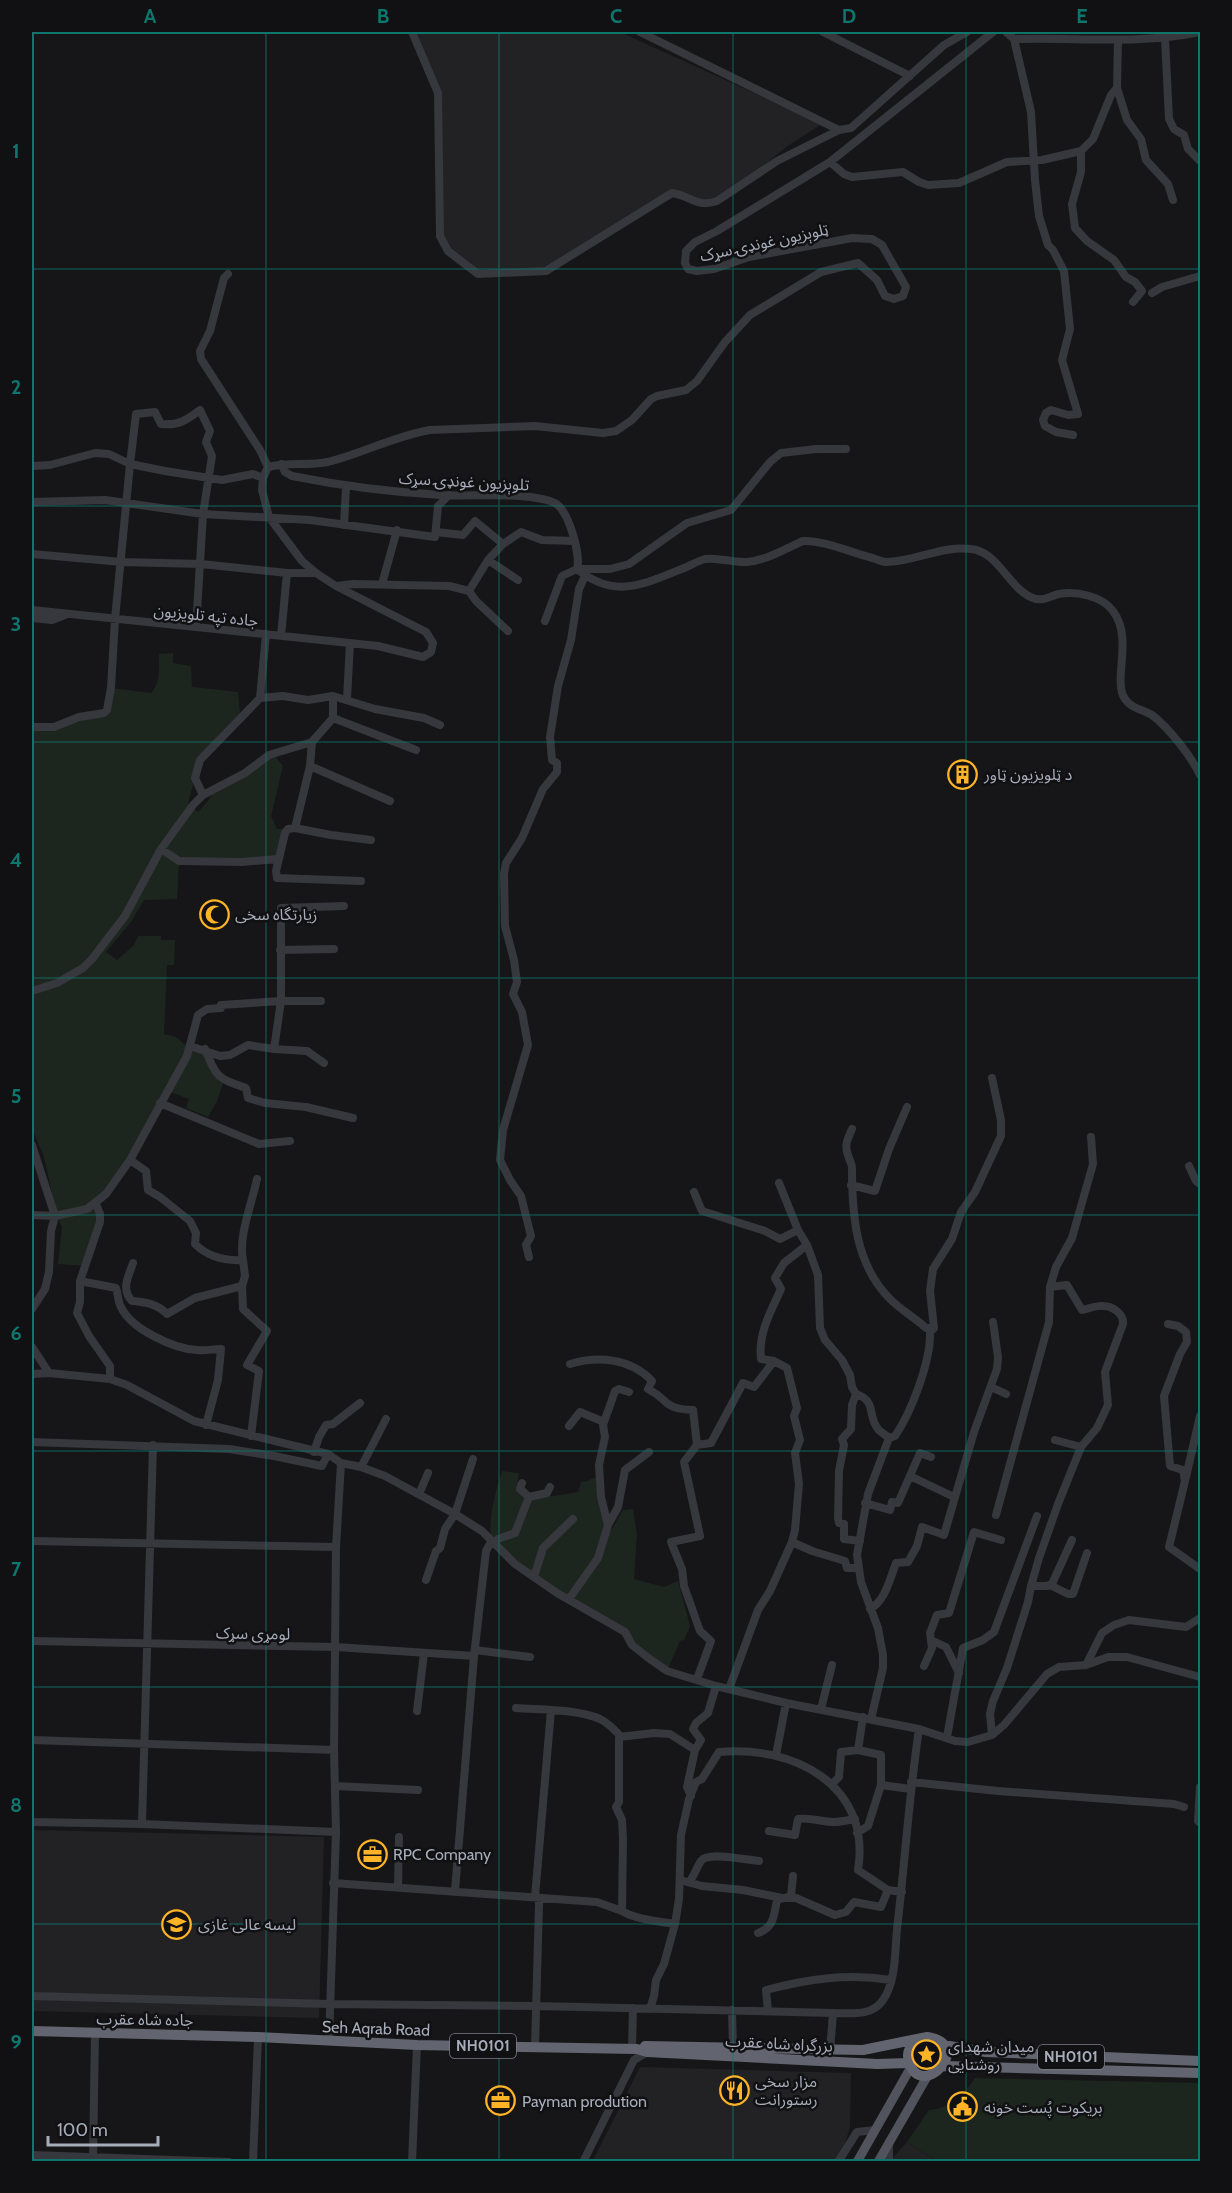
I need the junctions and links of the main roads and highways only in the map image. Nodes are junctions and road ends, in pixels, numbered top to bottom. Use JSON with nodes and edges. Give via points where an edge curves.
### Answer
{"nodes":[{"id":1,"x":32,"y":2031,"type":"edge"},
{"id":2,"x":258,"y":2037,"type":"joint"},
{"id":3,"x":916,"y":2040,"type":"junction"},
{"id":4,"x":943,"y":2045,"type":"junction"},
{"id":5,"x":640,"y":2049,"type":"junction"},
{"id":6,"x":830,"y":2051,"type":"joint"},
{"id":7,"x":1200,"y":2061,"type":"edge"},
{"id":8,"x":910,"y":2065,"type":"junction"},
{"id":9,"x":943,"y":2066,"type":"junction"},
{"id":10,"x":1200,"y":2073,"type":"edge"},
{"id":11,"x":928,"y":2075,"type":"junction"},
{"id":12,"x":857,"y":2162,"type":"edge"},
{"id":13,"x":878,"y":2162,"type":"edge"}],
"edges":[{"from":1,"to":2,"type":"highway","name":"جاده شاه عقرب","number":"NH0101"},
{"from":2,"to":5,"type":"highway","name":"Seh Aqrab Road","number":"NH0101","via":[[417,2045]]},
{"from":3,"to":4,"type":"highway","number":"NH0101","via":[[933,2038]]},
{"from":3,"to":6,"type":"highway","name":"بزرگراه شاه عقرب","number":"NH0101","via":[[863,2050]]},
{"from":3,"to":8,"type":"highway","via":[[908,2051]]},
{"from":4,"to":7,"type":"highway","number":"NH0101","via":[[986,2052]]},
{"from":4,"to":9,"type":"highway"},
{"from":5,"to":6,"type":"highway","name":"Seh Aqrab Road","number":"NH0101"},
{"from":5,"to":8,"type":"highway","name":"بزرگراه شاه عقرب","number":"NH0101"},
{"from":8,"to":11,"type":"highway","number":"NH0101","via":[[916,2072]]},
{"from":8,"to":12,"type":"main road"},
{"from":9,"to":10,"type":"highway","number":"NH0101"},
{"from":9,"to":11,"type":"highway"},
{"from":11,"to":13,"type":"main road"}]}
